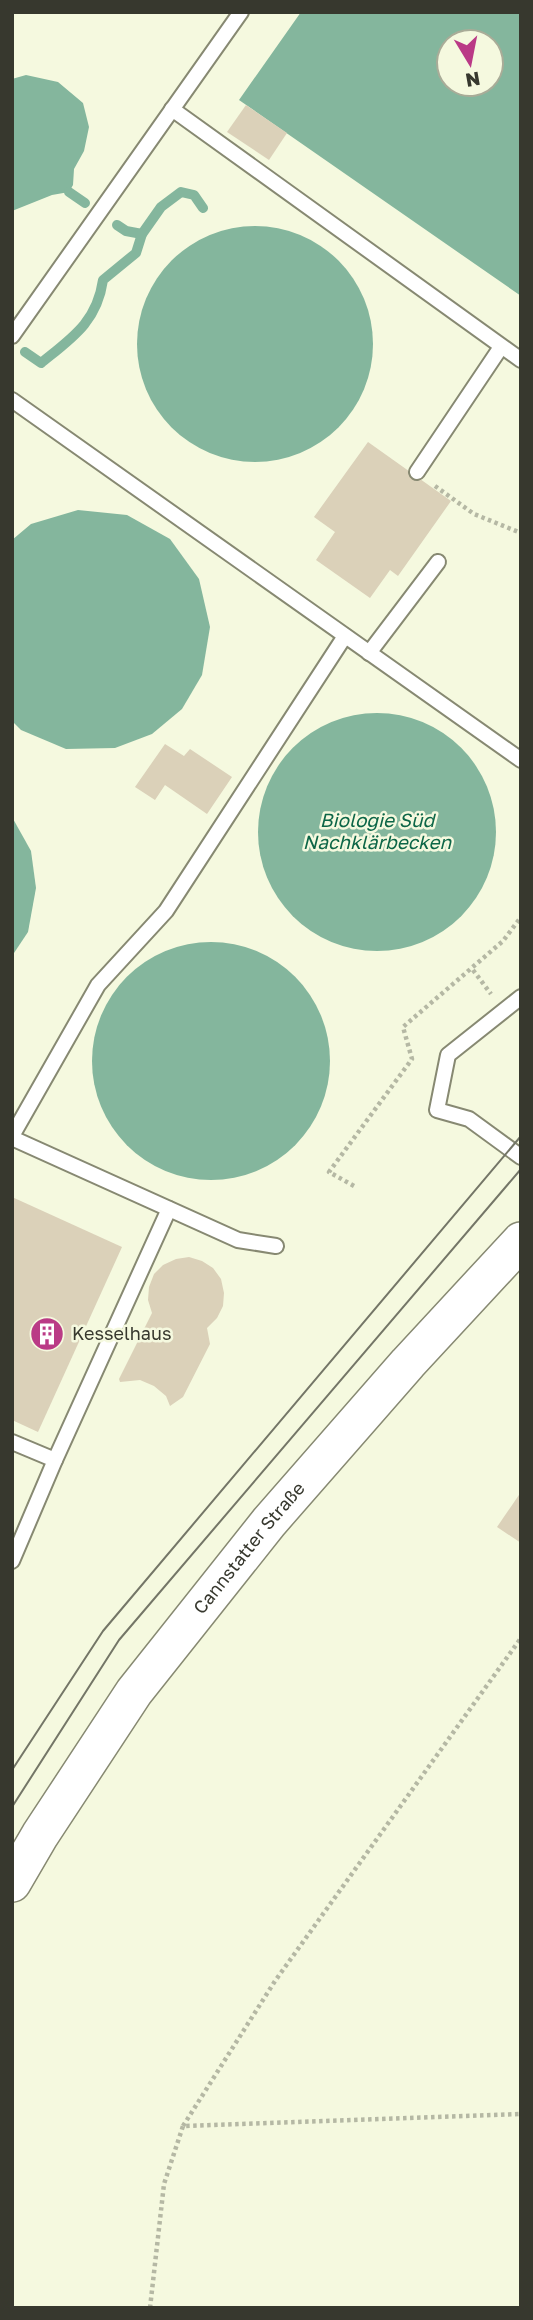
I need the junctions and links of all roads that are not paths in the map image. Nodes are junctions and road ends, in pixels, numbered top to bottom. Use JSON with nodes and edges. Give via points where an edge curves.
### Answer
{"nodes":[{"id":1,"x":241,"y":12,"type":"edge"},
{"id":2,"x":172,"y":109,"type":"junction"},
{"id":3,"x":12,"y":336,"type":"edge"},
{"id":4,"x":501,"y":347,"type":"junction"},
{"id":5,"x":521,"y":360,"type":"edge"},
{"id":6,"x":12,"y":400,"type":"edge"},
{"id":7,"x":416,"y":472,"type":"road end"},
{"id":8,"x":438,"y":562,"type":"dead end"},
{"id":9,"x":345,"y":636,"type":"junction"},
{"id":10,"x":369,"y":653,"type":"junction"},
{"id":11,"x":521,"y":760,"type":"edge"},
{"id":12,"x":521,"y":997,"type":"edge"},
{"id":13,"x":12,"y":1137,"type":"edge"},
{"id":14,"x":521,"y":1157,"type":"edge"},
{"id":15,"x":169,"y":1209,"type":"junction"},
{"id":16,"x":521,"y":1241,"type":"edge"},
{"id":17,"x":276,"y":1246,"type":"dead end"},
{"id":18,"x":12,"y":1442,"type":"edge"},
{"id":19,"x":55,"y":1460,"type":"junction"},
{"id":20,"x":12,"y":1561,"type":"edge"},
{"id":21,"x":12,"y":1883,"type":"edge"}],
"edges":[{"from":1,"to":2,"type":"lane"},
{"from":2,"to":3,"type":"lane"},
{"from":2,"to":4,"type":"lane"},
{"from":4,"to":5,"type":"lane"},
{"from":4,"to":7,"type":"lane"},
{"from":6,"to":9,"type":"lane"},
{"from":8,"to":10,"type":"lane"},
{"from":9,"to":10,"type":"lane"},
{"from":9,"to":13,"type":"lane","via":[[166,911],[98,985]]},
{"from":10,"to":11,"type":"lane"},
{"from":12,"to":14,"type":"lane","via":[[448,1055],[437,1110],[470,1119]]},
{"from":13,"to":15,"type":"lane"},
{"from":15,"to":17,"type":"lane","via":[[238,1240]]},
{"from":15,"to":19,"type":"lane"},
{"from":16,"to":21,"type":"main road","name":"Cannstatter Straße","via":[[269,1522],[134,1692]]},
{"from":18,"to":19,"type":"lane"},
{"from":19,"to":20,"type":"lane"}]}
